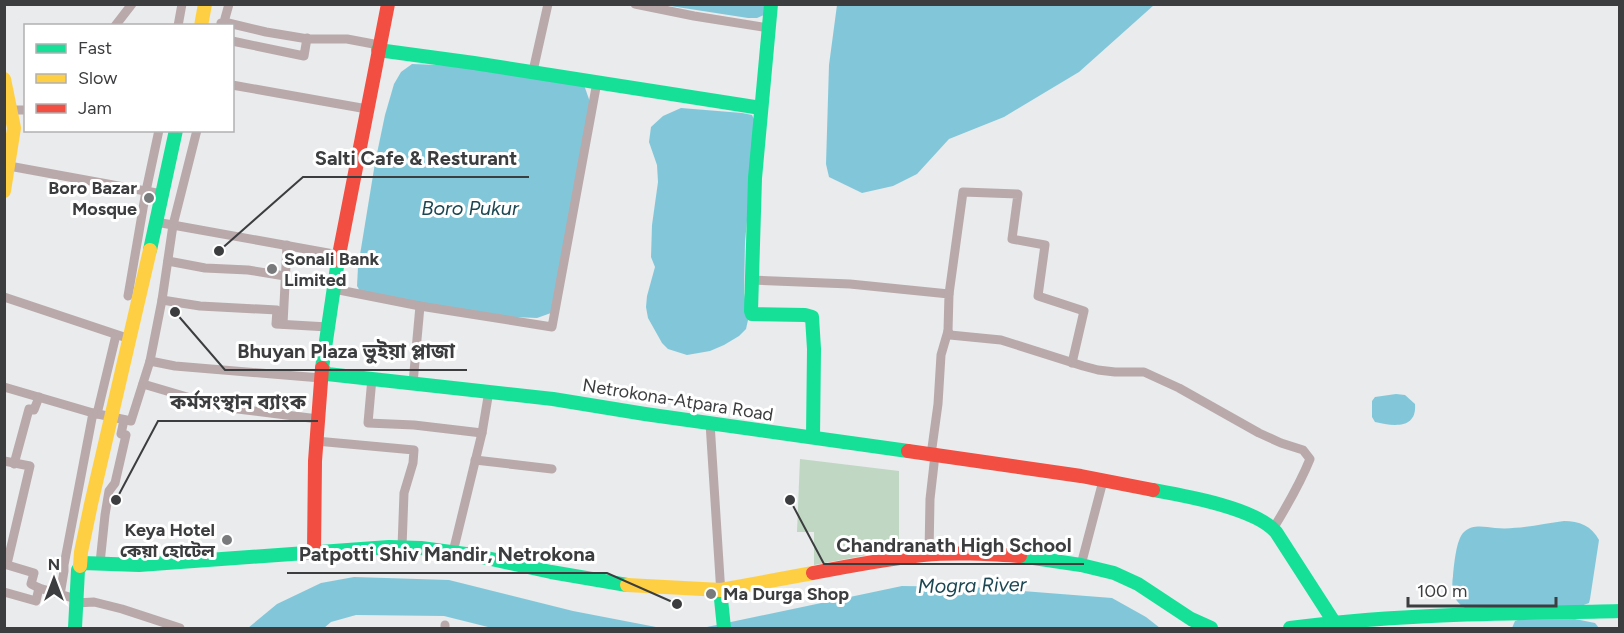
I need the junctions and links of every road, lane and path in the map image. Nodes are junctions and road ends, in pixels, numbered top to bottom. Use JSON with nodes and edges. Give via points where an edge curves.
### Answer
{"nodes":[{"id":1,"x":132,"y":4,"type":"edge"},
{"id":2,"x":182,"y":4,"type":"edge"},
{"id":3,"x":205,"y":4,"type":"edge"},
{"id":4,"x":229,"y":4,"type":"edge"},
{"id":5,"x":388,"y":4,"type":"edge"},
{"id":6,"x":548,"y":4,"type":"edge"},
{"id":7,"x":635,"y":4,"type":"edge"},
{"id":8,"x":771,"y":4,"type":"edge"},
{"id":9,"x":117,"y":24,"type":"edge"},
{"id":10,"x":178,"y":24,"type":"edge"},
{"id":11,"x":201,"y":24,"type":"edge"},
{"id":12,"x":222,"y":24,"type":"edge"},
{"id":13,"x":234,"y":26,"type":"edge"},
{"id":14,"x":769,"y":28,"type":"junction"},
{"id":15,"x":307,"y":38,"type":"junction"},
{"id":16,"x":234,"y":41,"type":"edge"},
{"id":17,"x":379,"y":48,"type":"junction"},
{"id":18,"x":533,"y":71,"type":"junction"},
{"id":19,"x":4,"y":79,"type":"edge"},
{"id":20,"x":597,"y":82,"type":"junction"},
{"id":21,"x":234,"y":85,"type":"edge"},
{"id":22,"x":761,"y":108,"type":"junction"},
{"id":23,"x":367,"y":109,"type":"junction"},
{"id":24,"x":18,"y":110,"type":"edge"},
{"id":25,"x":159,"y":132,"type":"edge"},
{"id":26,"x":176,"y":132,"type":"edge"},
{"id":27,"x":196,"y":132,"type":"edge"},
{"id":28,"x":9,"y":166,"type":"junction"},
{"id":29,"x":4,"y":191,"type":"edge"},
{"id":30,"x":146,"y":191,"type":"junction"},
{"id":31,"x":162,"y":194,"type":"junction"},
{"id":32,"x":156,"y":222,"type":"junction"},
{"id":33,"x":173,"y":225,"type":"junction"},
{"id":34,"x":287,"y":245,"type":"junction"},
{"id":35,"x":339,"y":255,"type":"junction"},
{"id":36,"x":168,"y":261,"type":"junction"},
{"id":37,"x":285,"y":276,"type":"junction"},
{"id":38,"x":751,"y":280,"type":"junction"},
{"id":39,"x":334,"y":289,"type":"junction"},
{"id":40,"x":949,"y":294,"type":"junction"},
{"id":41,"x":128,"y":296,"type":"dead end"},
{"id":42,"x":4,"y":297,"type":"edge"},
{"id":43,"x":162,"y":300,"type":"junction"},
{"id":44,"x":420,"y":306,"type":"junction"},
{"id":45,"x":283,"y":324,"type":"junction"},
{"id":46,"x":328,"y":327,"type":"junction"},
{"id":47,"x":948,"y":330,"type":"junction"},
{"id":48,"x":116,"y":335,"type":"junction"},
{"id":49,"x":130,"y":339,"type":"junction"},
{"id":50,"x":150,"y":361,"type":"junction"},
{"id":51,"x":1072,"y":363,"type":"junction"},
{"id":52,"x":322,"y":373,"type":"junction"},
{"id":53,"x":372,"y":378,"type":"junction"},
{"id":54,"x":413,"y":383,"type":"junction"},
{"id":55,"x":143,"y":384,"type":"junction"},
{"id":56,"x":4,"y":387,"type":"edge"},
{"id":57,"x":489,"y":392,"type":"junction"},
{"id":58,"x":39,"y":397,"type":"junction"},
{"id":59,"x":95,"y":414,"type":"junction"},
{"id":60,"x":118,"y":419,"type":"junction"},
{"id":61,"x":318,"y":419,"type":"junction"},
{"id":62,"x":711,"y":423,"type":"junction"},
{"id":63,"x":482,"y":433,"type":"junction"},
{"id":64,"x":813,"y":437,"type":"junction"},
{"id":65,"x":316,"y":441,"type":"junction"},
{"id":66,"x":933,"y":455,"type":"junction"},
{"id":67,"x":475,"y":460,"type":"junction"},
{"id":68,"x":9,"y":463,"type":"edge"},
{"id":69,"x":552,"y":469,"type":"dead end"},
{"id":70,"x":1103,"y":481,"type":"junction"},
{"id":71,"x":1273,"y":529,"type":"junction"},
{"id":72,"x":402,"y":547,"type":"junction"},
{"id":73,"x":453,"y":552,"type":"junction"},
{"id":74,"x":314,"y":554,"type":"junction"},
{"id":75,"x":929,"y":554,"type":"junction"},
{"id":76,"x":100,"y":563,"type":"junction"},
{"id":77,"x":6,"y":564,"type":"edge"},
{"id":78,"x":1081,"y":565,"type":"junction"},
{"id":79,"x":80,"y":566,"type":"junction"},
{"id":80,"x":39,"y":588,"type":"junction"},
{"id":81,"x":4,"y":592,"type":"edge"},
{"id":82,"x":60,"y":594,"type":"junction"},
{"id":83,"x":721,"y":595,"type":"junction"},
{"id":84,"x":76,"y":601,"type":"junction"},
{"id":85,"x":1620,"y":611,"type":"edge"},
{"id":86,"x":1334,"y":625,"type":"edge"},
{"id":87,"x":75,"y":628,"type":"edge"},
{"id":88,"x":180,"y":628,"type":"edge"},
{"id":89,"x":724,"y":628,"type":"edge"},
{"id":90,"x":1211,"y":628,"type":"edge"},
{"id":91,"x":1290,"y":628,"type":"edge"}],
"edges":[{"from":1,"to":9,"type":"street"},
{"from":2,"to":10,"type":"street"},
{"from":3,"to":11,"type":"street"},
{"from":4,"to":12,"type":"street"},
{"from":5,"to":17,"type":"street"},
{"from":6,"to":18,"type":"street"},
{"from":7,"to":14,"type":"street"},
{"from":8,"to":14,"type":"street"},
{"from":13,"to":15,"type":"street"},
{"from":14,"to":22,"type":"street"},
{"from":15,"to":16,"type":"street","via":[[304,57]]},
{"from":15,"to":17,"type":"street","via":[[338,39]]},
{"from":17,"to":18,"type":"street"},
{"from":17,"to":23,"type":"street"},
{"from":18,"to":20,"type":"street"},
{"from":19,"to":24,"type":"street"},
{"from":20,"to":22,"type":"street"},
{"from":20,"to":44,"type":"street","via":[[552,327]]},
{"from":21,"to":23,"type":"street"},
{"from":22,"to":38,"type":"street"},
{"from":23,"to":35,"type":"street"},
{"from":24,"to":28,"type":"street"},
{"from":25,"to":30,"type":"street"},
{"from":26,"to":31,"type":"street"},
{"from":27,"to":33,"type":"street"},
{"from":28,"to":29,"type":"street"},
{"from":28,"to":30,"type":"street"},
{"from":30,"to":31,"type":"street"},
{"from":30,"to":41,"type":"street"},
{"from":31,"to":32,"type":"street"},
{"from":32,"to":33,"type":"street"},
{"from":32,"to":49,"type":"street"},
{"from":33,"to":34,"type":"street"},
{"from":33,"to":36,"type":"street"},
{"from":34,"to":35,"type":"street"},
{"from":34,"to":37,"type":"street"},
{"from":35,"to":39,"type":"street"},
{"from":36,"to":37,"type":"street"},
{"from":36,"to":43,"type":"street"},
{"from":37,"to":45,"type":"street"},
{"from":38,"to":40,"type":"street"},
{"from":38,"to":64,"type":"street","via":[[751,314],[812,317]]},
{"from":39,"to":44,"type":"street"},
{"from":39,"to":46,"type":"street"},
{"from":40,"to":47,"type":"street"},
{"from":40,"to":51,"type":"street","via":[[963,192],[1018,194],[1012,239],[1045,245],[1038,296],[1084,311]]},
{"from":42,"to":48,"type":"street"},
{"from":43,"to":45,"type":"street","via":[[277,310],[276,324]]},
{"from":43,"to":50,"type":"street"},
{"from":44,"to":54,"type":"street"},
{"from":45,"to":46,"type":"street"},
{"from":46,"to":52,"type":"street"},
{"from":47,"to":51,"type":"street","via":[[950,335],[1001,340]]},
{"from":47,"to":66,"type":"street","via":[[941,356]]},
{"from":48,"to":49,"type":"street"},
{"from":48,"to":59,"type":"street"},
{"from":49,"to":60,"type":"street"},
{"from":50,"to":52,"type":"street","via":[[175,366]]},
{"from":50,"to":55,"type":"street"},
{"from":51,"to":71,"type":"street","via":[[1098,370],[1144,372],[1259,433],[1303,450],[1310,459]]},
{"from":52,"to":53,"type":"street","name":"Netrokona-Atpara Road"},
{"from":52,"to":61,"type":"street"},
{"from":53,"to":54,"type":"street","name":"Netrokona-Atpara Road"},
{"from":53,"to":63,"type":"street","via":[[368,423]]},
{"from":54,"to":57,"type":"street","name":"Netrokona-Atpara Road"},
{"from":55,"to":60,"type":"street","via":[[131,421]]},
{"from":55,"to":61,"type":"street","via":[[222,407]]},
{"from":56,"to":58,"type":"street"},
{"from":57,"to":62,"type":"street","name":"Netrokona-Atpara Road"},
{"from":57,"to":63,"type":"street"},
{"from":58,"to":59,"type":"street"},
{"from":58,"to":68,"type":"street","via":[[34,410],[29,409]]},
{"from":59,"to":60,"type":"street"},
{"from":59,"to":82,"type":"street"},
{"from":60,"to":76,"type":"street","via":[[121,434],[126,435],[115,483],[109,491]]},
{"from":60,"to":79,"type":"street","via":[[91,504]]},
{"from":61,"to":65,"type":"street"},
{"from":62,"to":64,"type":"street","name":"Netrokona-Atpara Road"},
{"from":62,"to":83,"type":"street"},
{"from":63,"to":67,"type":"street"},
{"from":64,"to":66,"type":"street","name":"Netrokona-Atpara Road"},
{"from":65,"to":72,"type":"street","via":[[414,450],[404,493]]},
{"from":65,"to":74,"type":"street"},
{"from":66,"to":70,"type":"street","name":"Netrokona-Atpara Road"},
{"from":66,"to":75,"type":"street"},
{"from":67,"to":69,"type":"street"},
{"from":67,"to":73,"type":"street"},
{"from":68,"to":77,"type":"street","via":[[30,466]]},
{"from":70,"to":71,"type":"street","name":"Netrokona-Atpara Road","via":[[1203,501],[1255,516]]},
{"from":70,"to":78,"type":"street"},
{"from":71,"to":86,"type":"street","name":"Netrokona-Atpara Road"},
{"from":72,"to":73,"type":"street"},
{"from":72,"to":74,"type":"street"},
{"from":73,"to":83,"type":"street","via":[[636,586]]},
{"from":74,"to":76,"type":"street","via":[[139,566]]},
{"from":75,"to":78,"type":"street","via":[[1019,556]]},
{"from":75,"to":83,"type":"street"},
{"from":76,"to":79,"type":"street"},
{"from":77,"to":80,"type":"street","via":[[34,573],[31,584]]},
{"from":78,"to":90,"type":"street","via":[[1138,584]]},
{"from":79,"to":84,"type":"street"},
{"from":80,"to":81,"type":"street","via":[[36,601]]},
{"from":80,"to":82,"type":"street"},
{"from":82,"to":84,"type":"street"},
{"from":83,"to":89,"type":"street"},
{"from":84,"to":87,"type":"street"},
{"from":84,"to":88,"type":"street","via":[[97,602]]},
{"from":85,"to":86,"type":"street","via":[[1393,617]]},
{"from":86,"to":91,"type":"street"}]}
